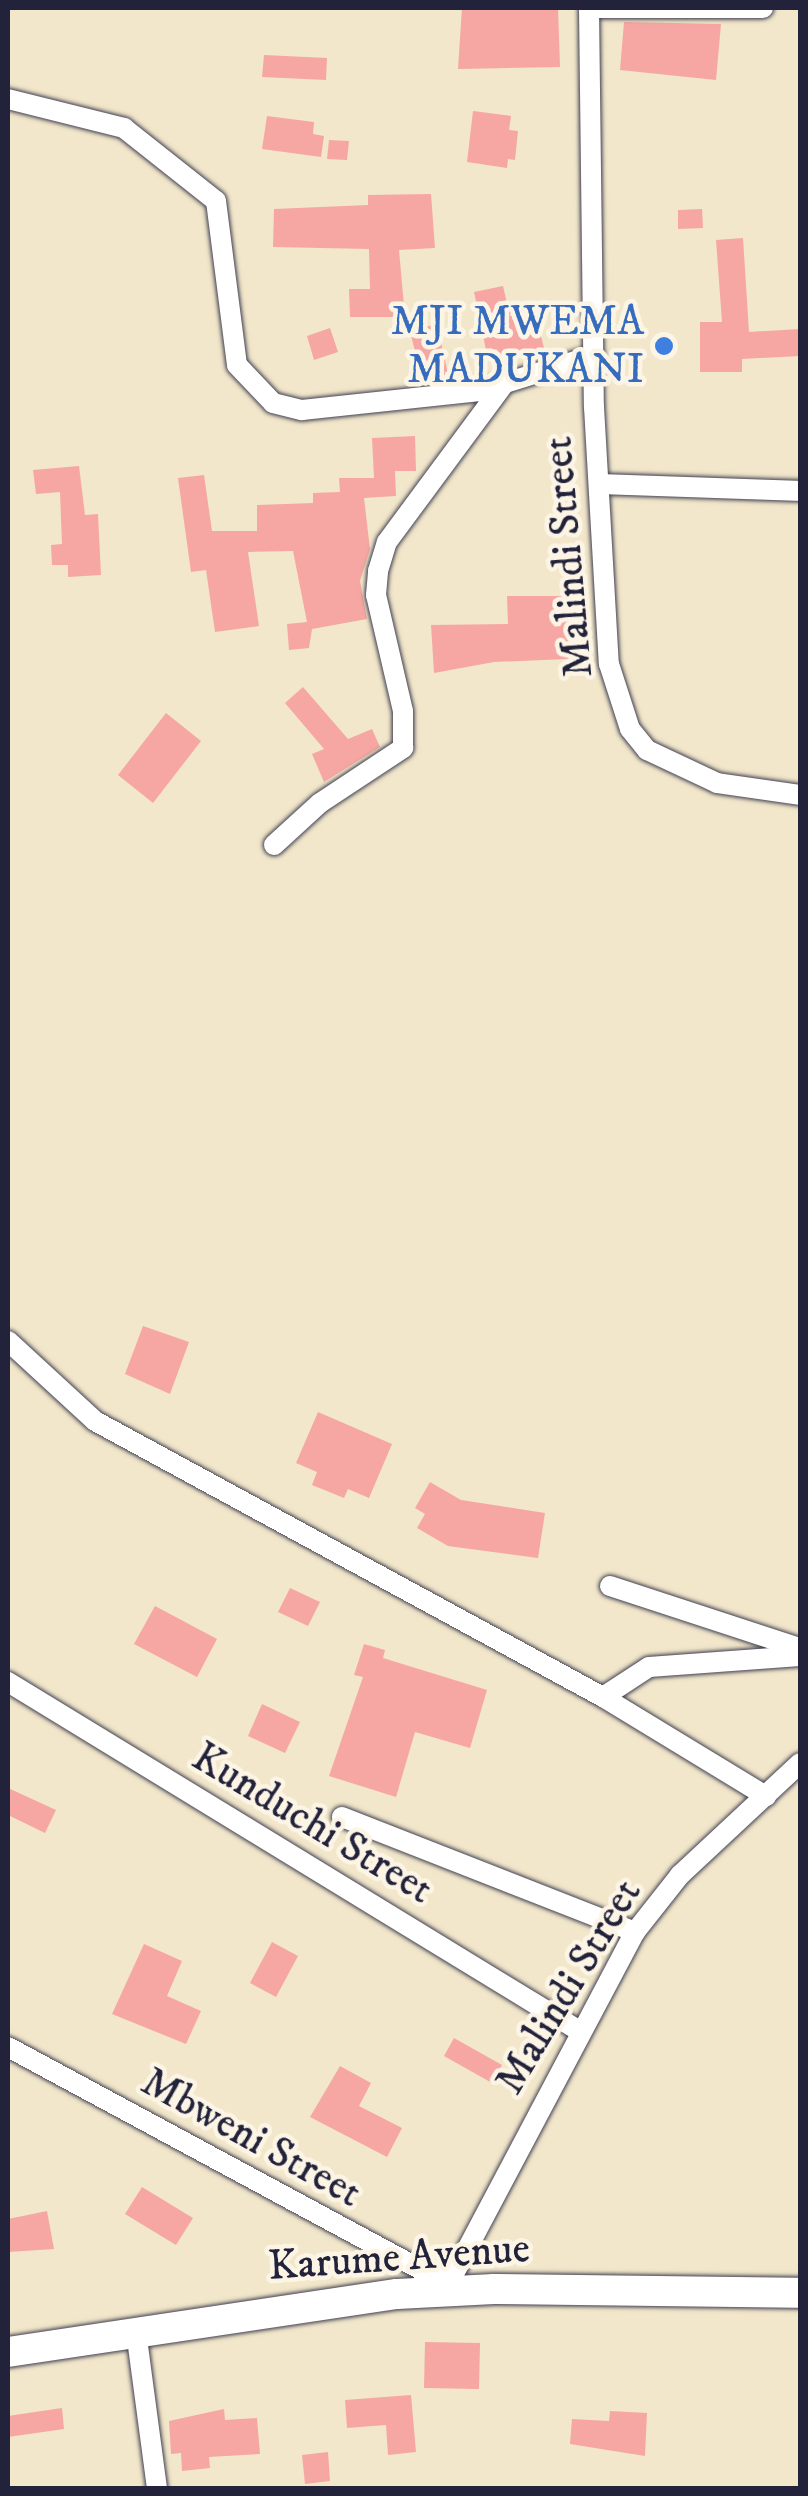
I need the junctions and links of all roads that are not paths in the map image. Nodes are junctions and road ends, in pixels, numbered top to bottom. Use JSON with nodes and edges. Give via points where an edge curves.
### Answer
{"nodes":[{"id":1,"x":589,"y":8,"type":"edge"},
{"id":2,"x":763,"y":8,"type":"edge"},
{"id":3,"x":8,"y":98,"type":"edge"},
{"id":4,"x":594,"y":355,"type":"junction"},
{"id":5,"x":503,"y":385,"type":"junction"},
{"id":6,"x":602,"y":484,"type":"junction"},
{"id":7,"x":800,"y":491,"type":"edge"},
{"id":8,"x":800,"y":795,"type":"edge"},
{"id":9,"x":274,"y":845,"type":"dead end"},
{"id":10,"x":8,"y":1341,"type":"edge"},
{"id":11,"x":610,"y":1586,"type":"dead end"},
{"id":12,"x":800,"y":1648,"type":"edge"},
{"id":13,"x":800,"y":1656,"type":"edge"},
{"id":14,"x":8,"y":1682,"type":"edge"},
{"id":15,"x":603,"y":1697,"type":"junction"},
{"id":16,"x":800,"y":1763,"type":"edge"},
{"id":17,"x":766,"y":1796,"type":"junction"},
{"id":18,"x":342,"y":1817,"type":"dead end"},
{"id":19,"x":635,"y":1932,"type":"junction"},
{"id":20,"x":578,"y":2030,"type":"junction"},
{"id":21,"x":8,"y":2047,"type":"edge"},
{"id":22,"x":454,"y":2288,"type":"junction"},
{"id":23,"x":800,"y":2293,"type":"edge"},
{"id":24,"x":136,"y":2331,"type":"junction"},
{"id":25,"x":8,"y":2352,"type":"edge"},
{"id":26,"x":157,"y":2488,"type":"edge"}],
"edges":[{"from":1,"to":2,"type":"street"},
{"from":1,"to":4,"type":"street","name":"Malindi Street"},
{"from":3,"to":5,"type":"street","via":[[124,128],[216,201],[236,364],[273,403],[302,410]]},
{"from":4,"to":5,"type":"street"},
{"from":4,"to":6,"type":"street","name":"Malindi Street"},
{"from":5,"to":9,"type":"street","via":[[386,542],[378,570],[376,596],[403,711],[403,748],[320,803]]},
{"from":6,"to":7,"type":"street"},
{"from":6,"to":8,"type":"street","name":"Malindi Street","via":[[605,634],[630,729],[647,750],[681,769],[743,790]]},
{"from":10,"to":15,"type":"street","via":[[95,1421]]},
{"from":11,"to":12,"type":"street"},
{"from":13,"to":15,"type":"street","via":[[649,1667]]},
{"from":14,"to":20,"type":"street","name":"Kunduchi Street"},
{"from":15,"to":17,"type":"street"},
{"from":16,"to":17,"type":"street","name":"Malindi Street"},
{"from":17,"to":19,"type":"street","name":"Malindi Street","via":[[680,1876]]},
{"from":18,"to":19,"type":"street"},
{"from":19,"to":20,"type":"street","name":"Malindi Street"},
{"from":20,"to":22,"type":"street","name":"Malindi Street"},
{"from":21,"to":22,"type":"street","name":"Mbweni Street"},
{"from":22,"to":23,"type":"street","name":"Karume Avenue"},
{"from":22,"to":24,"type":"street","name":"Karume Avenue"},
{"from":24,"to":25,"type":"street","name":"Karume Avenue"},
{"from":24,"to":26,"type":"street"}]}
